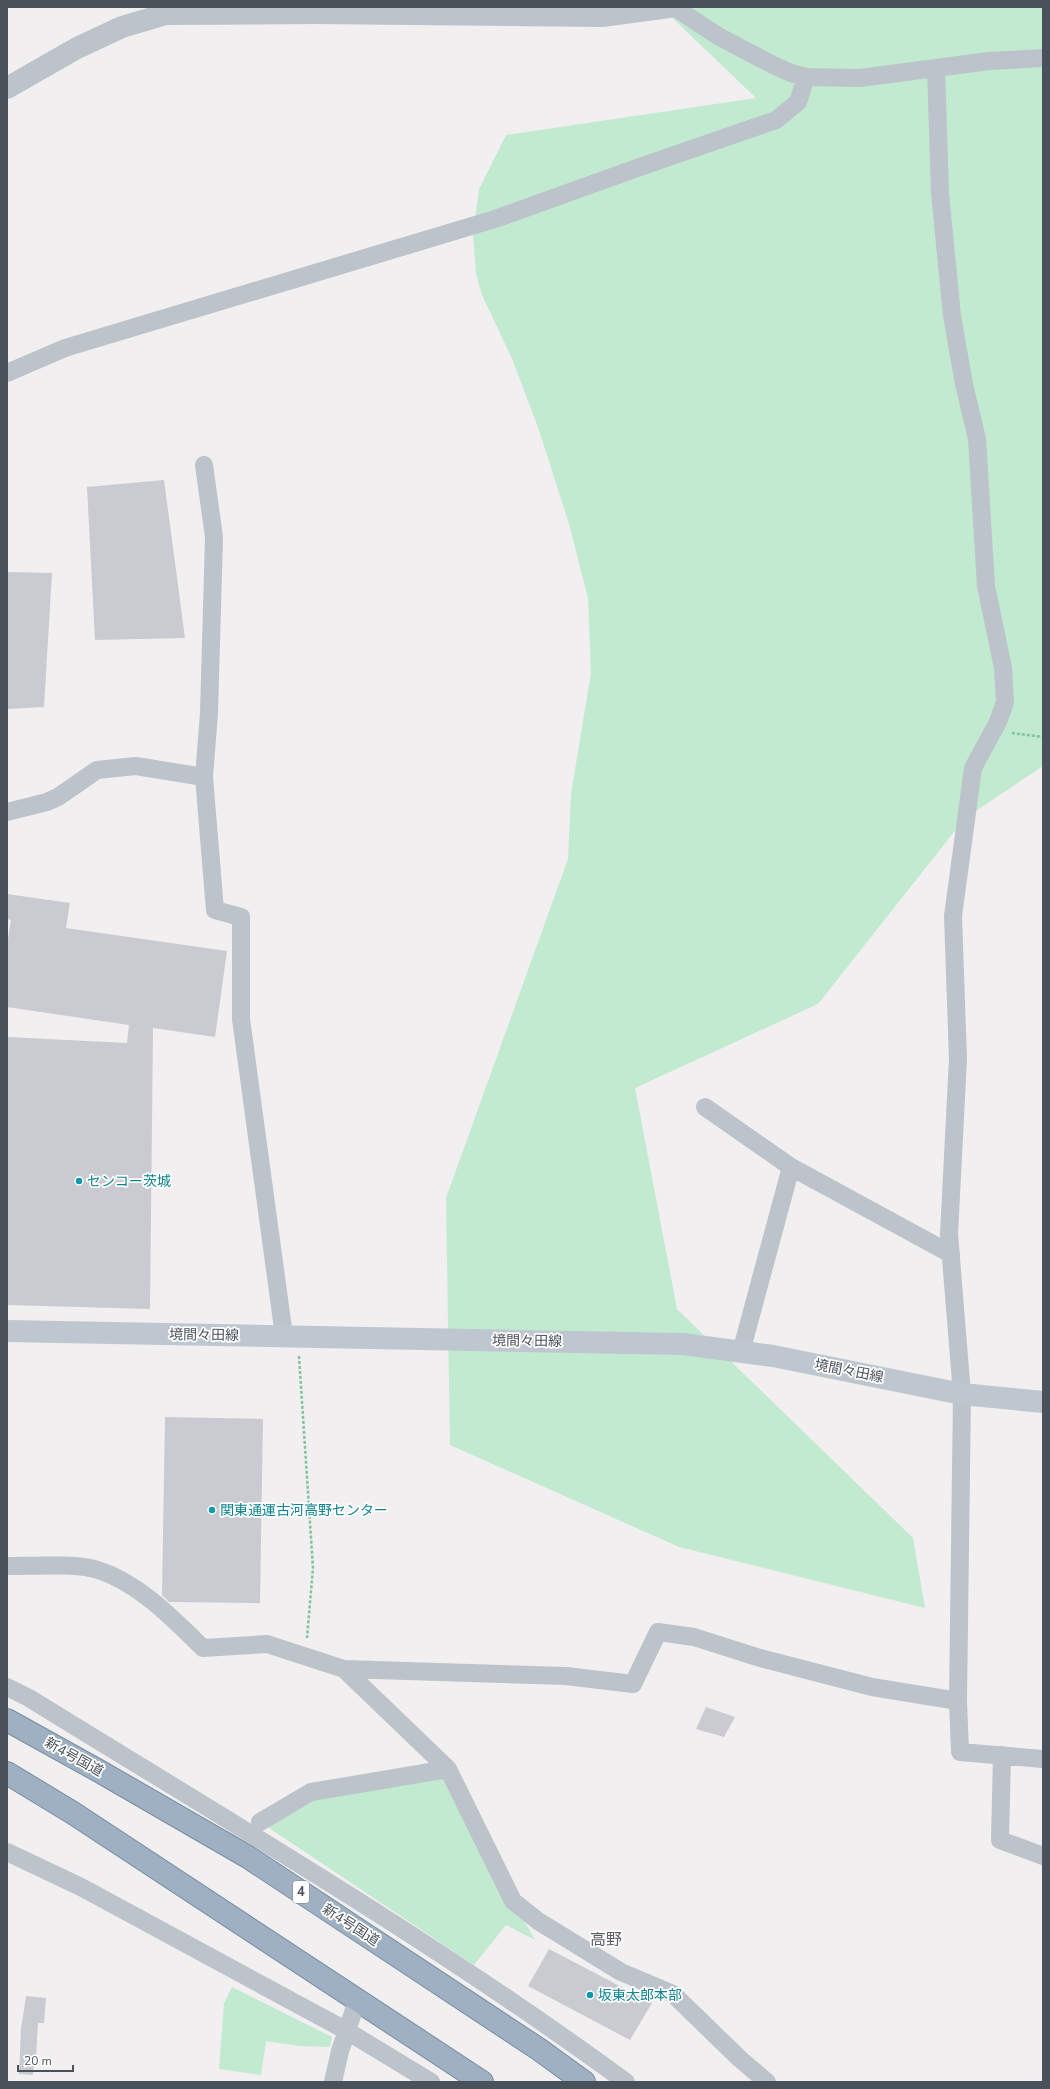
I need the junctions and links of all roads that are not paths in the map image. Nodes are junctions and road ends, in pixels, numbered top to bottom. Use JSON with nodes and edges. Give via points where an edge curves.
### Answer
{"nodes":[{"id":1,"x":669,"y":7,"type":"edge"},
{"id":2,"x":674,"y":7,"type":"edge"},
{"id":3,"x":1043,"y":58,"type":"edge"},
{"id":4,"x":936,"y":69,"type":"junction"},
{"id":5,"x":806,"y":77,"type":"junction"},
{"id":6,"x":7,"y":88,"type":"edge"},
{"id":7,"x":7,"y":373,"type":"edge"},
{"id":8,"x":204,"y":465,"type":"dead end"},
{"id":9,"x":204,"y":777,"type":"junction"},
{"id":10,"x":7,"y":812,"type":"edge"},
{"id":11,"x":705,"y":1107,"type":"dead end"},
{"id":12,"x":792,"y":1167,"type":"junction"},
{"id":13,"x":951,"y":1254,"type":"junction"},
{"id":14,"x":7,"y":1331,"type":"edge"},
{"id":15,"x":291,"y":1336,"type":"junction"},
{"id":16,"x":741,"y":1352,"type":"junction"},
{"id":17,"x":962,"y":1394,"type":"junction"},
{"id":18,"x":1043,"y":1402,"type":"edge"},
{"id":19,"x":7,"y":1566,"type":"edge"},
{"id":20,"x":344,"y":1669,"type":"junction"},
{"id":21,"x":7,"y":1687,"type":"edge"},
{"id":22,"x":958,"y":1701,"type":"junction"},
{"id":23,"x":7,"y":1720,"type":"edge"},
{"id":24,"x":1002,"y":1755,"type":"junction"},
{"id":25,"x":1043,"y":1759,"type":"edge"},
{"id":26,"x":448,"y":1769,"type":"junction"},
{"id":27,"x":7,"y":1773,"type":"edge"},
{"id":28,"x":260,"y":1822,"type":"dead end"},
{"id":29,"x":7,"y":1852,"type":"edge"},
{"id":30,"x":1043,"y":1856,"type":"edge"},
{"id":31,"x":357,"y":2001,"type":"junction"},
{"id":32,"x":348,"y":2031,"type":"junction"},
{"id":33,"x":333,"y":2082,"type":"edge"},
{"id":34,"x":431,"y":2082,"type":"edge"},
{"id":35,"x":482,"y":2082,"type":"edge"},
{"id":36,"x":584,"y":2082,"type":"edge"},
{"id":37,"x":626,"y":2082,"type":"edge"},
{"id":38,"x":767,"y":2082,"type":"edge"}],
"edges":[{"from":1,"to":6,"type":"street","via":[[602,16],[166,14],[122,27],[77,48]]},
{"from":2,"to":5,"type":"street","via":[[718,36],[792,73]]},
{"from":3,"to":4,"type":"street","via":[[989,61]]},
{"from":4,"to":5,"type":"street","via":[[860,78]]},
{"from":4,"to":13,"type":"street","via":[[940,193],[952,316],[977,439],[986,586],[1003,668],[1005,702],[973,768],[953,916],[958,1058],[949,1234]]},
{"from":5,"to":7,"type":"street","via":[[798,102],[776,120],[495,219],[73,346]]},
{"from":8,"to":9,"type":"street","via":[[214,538],[209,713]]},
{"from":9,"to":10,"type":"street","via":[[136,766],[97,770],[46,802]]},
{"from":9,"to":15,"type":"street","via":[[215,910],[241,917],[241,1019]]},
{"from":11,"to":12,"type":"street"},
{"from":12,"to":13,"type":"street"},
{"from":12,"to":16,"type":"street"},
{"from":13,"to":17,"type":"street"},
{"from":14,"to":15,"type":"main road","name":"境間々田線"},
{"from":15,"to":16,"type":"main road","name":"境間々田線","via":[[682,1344]]},
{"from":16,"to":17,"type":"main road","name":"境間々田線","via":[[773,1356]]},
{"from":17,"to":18,"type":"main road","name":"境間々田線"},
{"from":17,"to":22,"type":"street"},
{"from":19,"to":20,"type":"street","via":[[97,1570],[115,1577],[159,1606],[203,1648],[267,1644]]},
{"from":20,"to":22,"type":"street","via":[[566,1676],[633,1684],[658,1632],[694,1637],[760,1658],[872,1686]]},
{"from":20,"to":26,"type":"street"},
{"from":21,"to":37,"type":"street","via":[[29,1698],[363,1906],[554,2030]]},
{"from":22,"to":24,"type":"street","via":[[960,1752]]},
{"from":23,"to":36,"type":"highway","name":"新4号国道","number":"4","via":[[248,1857]]},
{"from":24,"to":25,"type":"street"},
{"from":24,"to":30,"type":"street","via":[[1000,1840]]},
{"from":26,"to":28,"type":"street","via":[[311,1792]]},
{"from":26,"to":38,"type":"street","via":[[513,1901],[538,1921],[621,1972],[673,1994]]},
{"from":27,"to":31,"type":"highway","via":[[73,1813]]},
{"from":29,"to":32,"type":"street","via":[[80,1887]]},
{"from":31,"to":32,"type":"street"},
{"from":31,"to":35,"type":"highway"},
{"from":32,"to":33,"type":"street","via":[[340,2051]]},
{"from":32,"to":34,"type":"street"}]}
